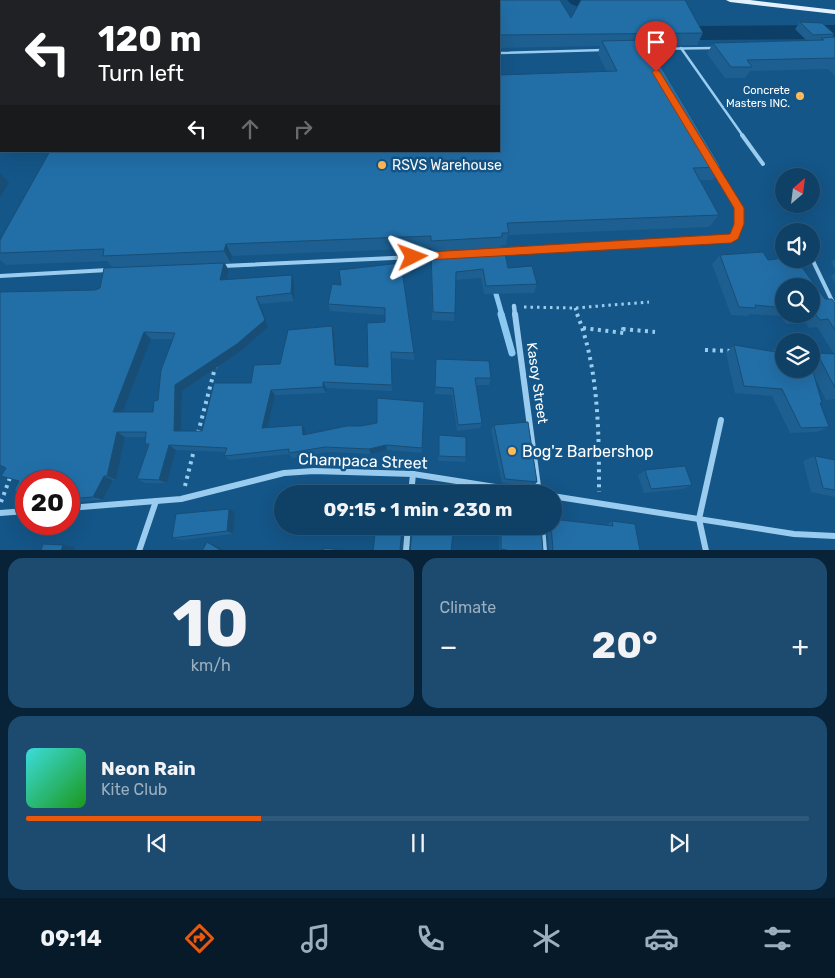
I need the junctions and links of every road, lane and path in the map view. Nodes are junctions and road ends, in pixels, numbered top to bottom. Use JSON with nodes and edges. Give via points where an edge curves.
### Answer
{"nodes":[{"id":1,"x":730,"y":0,"type":"edge"},
{"id":2,"x":835,"y":12,"type":"edge"},
{"id":3,"x":681,"y":48,"type":"junction"},
{"id":4,"x":720,"y":48,"type":"edge"},
{"id":5,"x":606,"y":50,"type":"edge"},
{"id":6,"x":500,"y":53,"type":"edge"},
{"id":7,"x":648,"y":57,"type":"edge"},
{"id":8,"x":710,"y":161,"type":"edge"},
{"id":9,"x":762,"y":164,"type":"dead end"},
{"id":10,"x":494,"y":253,"type":"edge"},
{"id":11,"x":437,"y":256,"type":"edge"},
{"id":12,"x":217,"y":266,"type":"edge"},
{"id":13,"x":816,"y":268,"type":"edge"},
{"id":14,"x":109,"y":270,"type":"edge"},
{"id":15,"x":0,"y":276,"type":"edge"},
{"id":16,"x":648,"y":302,"type":"dead end"},
{"id":17,"x":514,"y":306,"type":"joint"},
{"id":18,"x":835,"y":307,"type":"edge"},
{"id":19,"x":575,"y":308,"type":"junction"},
{"id":20,"x":583,"y":328,"type":"junction"},
{"id":21,"x":655,"y":332,"type":"dead end"},
{"id":22,"x":705,"y":350,"type":"dead end"},
{"id":23,"x":735,"y":352,"type":"edge"},
{"id":24,"x":219,"y":356,"type":"edge"},
{"id":25,"x":722,"y":420,"type":"dead end"},
{"id":26,"x":13,"y":470,"type":"edge"},
{"id":27,"x":413,"y":474,"type":"junction"},
{"id":28,"x":412,"y":485,"type":"edge"},
{"id":29,"x":482,"y":485,"type":"edge"},
{"id":30,"x":538,"y":485,"type":"edge"},
{"id":31,"x":562,"y":497,"type":"edge"},
{"id":32,"x":181,"y":499,"type":"junction"},
{"id":33,"x":156,"y":501,"type":"junction"},
{"id":34,"x":599,"y":502,"type":"junction"},
{"id":35,"x":0,"y":506,"type":"edge"},
{"id":36,"x":80,"y":507,"type":"edge"},
{"id":37,"x":15,"y":512,"type":"edge"},
{"id":38,"x":0,"y":513,"type":"edge"},
{"id":39,"x":699,"y":519,"type":"junction"},
{"id":40,"x":407,"y":535,"type":"edge"},
{"id":41,"x":543,"y":535,"type":"edge"},
{"id":42,"x":835,"y":536,"type":"edge"},
{"id":43,"x":139,"y":550,"type":"edge"},
{"id":44,"x":406,"y":550,"type":"edge"},
{"id":45,"x":544,"y":550,"type":"edge"},
{"id":46,"x":706,"y":550,"type":"edge"}],
"edges":[{"from":1,"to":2,"type":"main road"},
{"from":3,"to":4,"type":"lane"},
{"from":3,"to":7,"type":"lane","via":[[644,49]]},
{"from":3,"to":9,"type":"lane"},
{"from":5,"to":6,"type":"lane"},
{"from":8,"to":10,"type":"lane","via":[[739,208],[738,227],[731,239]]},
{"from":11,"to":12,"type":"lane"},
{"from":13,"to":18,"type":"lane"},
{"from":14,"to":15,"type":"lane"},
{"from":16,"to":19,"type":"path"},
{"from":17,"to":19,"type":"path"},
{"from":17,"to":30,"type":"street","name":"Kasoy Street"},
{"from":19,"to":20,"type":"path"},
{"from":20,"to":21,"type":"path","via":[[624,333],[622,329]]},
{"from":20,"to":34,"type":"path","via":[[599,416]]},
{"from":22,"to":23,"type":"path"},
{"from":24,"to":32,"type":"path"},
{"from":25,"to":39,"type":"street"},
{"from":26,"to":35,"type":"path"},
{"from":27,"to":28,"type":"street"},
{"from":27,"to":29,"type":"street","name":"Champaca Street"},
{"from":27,"to":32,"type":"street","name":"Champaca Street","via":[[284,473]]},
{"from":31,"to":34,"type":"street"},
{"from":32,"to":33,"type":"street","name":"Champaca Street"},
{"from":33,"to":36,"type":"street","name":"Champaca Street"},
{"from":33,"to":43,"type":"street"},
{"from":34,"to":39,"type":"street"},
{"from":37,"to":38,"type":"street"},
{"from":39,"to":42,"type":"street","via":[[794,534]]},
{"from":39,"to":46,"type":"street"},
{"from":40,"to":44,"type":"street"},
{"from":41,"to":45,"type":"street"}]}
